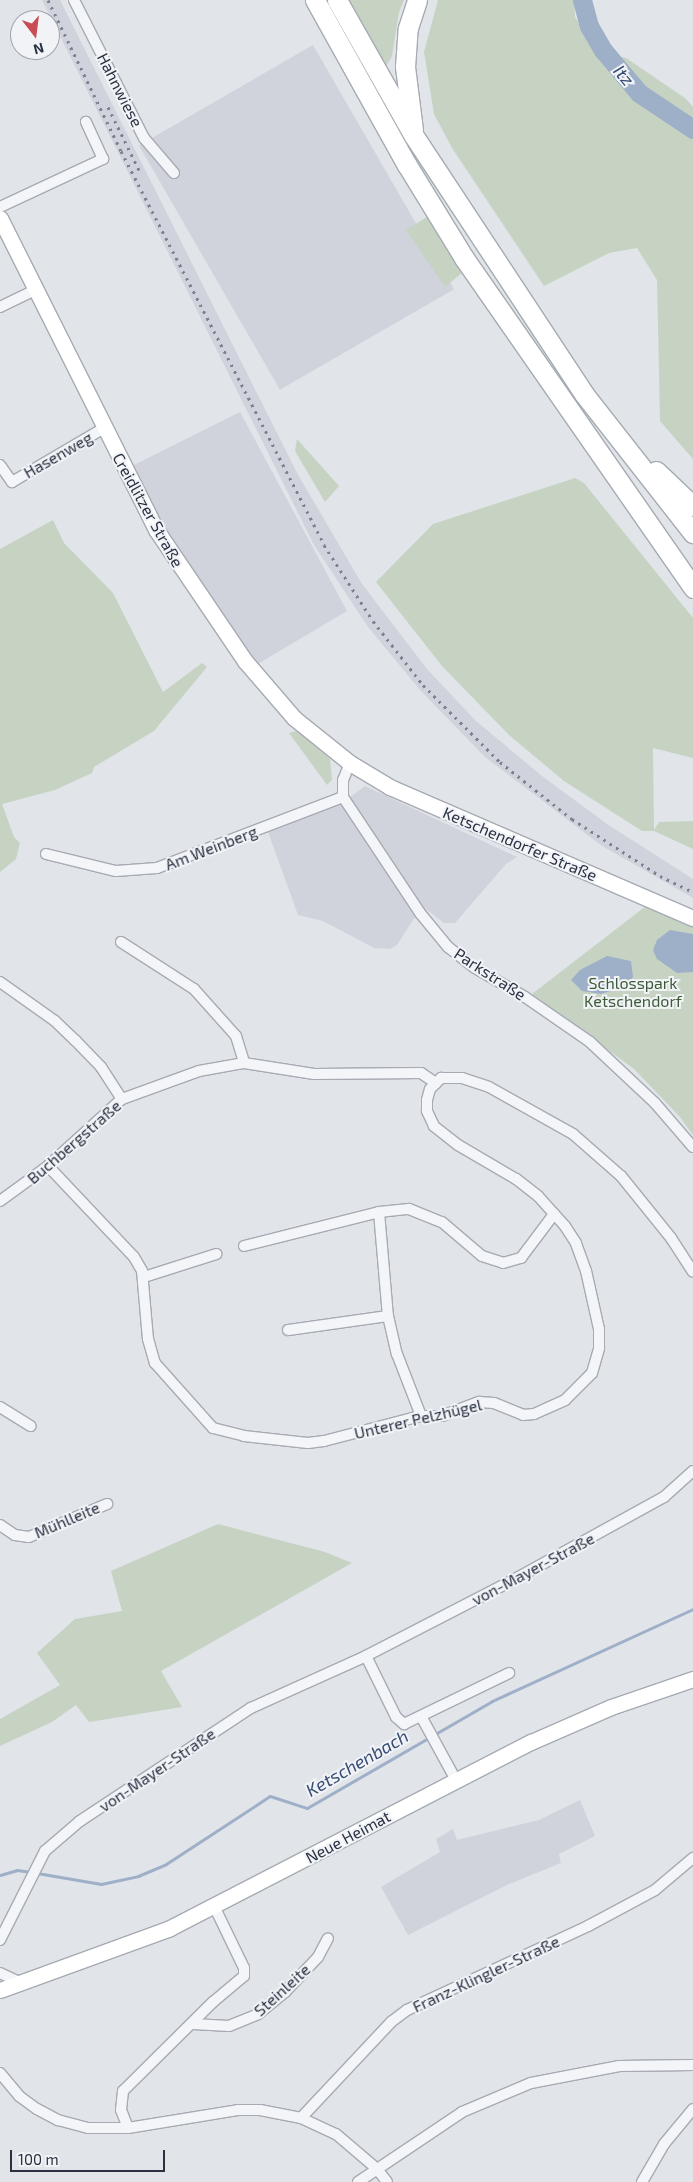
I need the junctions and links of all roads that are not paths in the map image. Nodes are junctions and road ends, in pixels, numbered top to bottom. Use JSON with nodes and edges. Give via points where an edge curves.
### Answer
{"nodes":[{"id":1,"x":74,"y":0,"type":"edge"},
{"id":2,"x":315,"y":0,"type":"edge"},
{"id":3,"x":337,"y":0,"type":"edge"},
{"id":4,"x":416,"y":0,"type":"edge"},
{"id":5,"x":86,"y":122,"type":"dead end"},
{"id":6,"x":414,"y":136,"type":"junction"},
{"id":7,"x":174,"y":173,"type":"dead end"},
{"id":8,"x":0,"y":207,"type":"edge"},
{"id":9,"x":1,"y":223,"type":"edge"},
{"id":10,"x":35,"y":290,"type":"junction"},
{"id":11,"x":0,"y":307,"type":"edge"},
{"id":12,"x":604,"y":423,"type":"junction"},
{"id":13,"x":104,"y":428,"type":"junction"},
{"id":14,"x":0,"y":465,"type":"edge"},
{"id":15,"x":627,"y":494,"type":"junction"},
{"id":16,"x":693,"y":506,"type":"edge"},
{"id":17,"x":693,"y":533,"type":"edge"},
{"id":18,"x":693,"y":567,"type":"edge"},
{"id":19,"x":693,"y":588,"type":"edge"},
{"id":20,"x":350,"y":763,"type":"junction"},
{"id":21,"x":342,"y":797,"type":"junction"},
{"id":22,"x":46,"y":854,"type":"dead end"},
{"id":23,"x":693,"y":918,"type":"edge"},
{"id":24,"x":121,"y":942,"type":"dead end"},
{"id":25,"x":0,"y":982,"type":"edge"},
{"id":26,"x":244,"y":1062,"type":"junction"},
{"id":27,"x":436,"y":1083,"type":"junction"},
{"id":28,"x":122,"y":1099,"type":"junction"},
{"id":29,"x":693,"y":1147,"type":"edge"},
{"id":30,"x":48,"y":1166,"type":"junction"},
{"id":31,"x":0,"y":1200,"type":"edge"},
{"id":32,"x":379,"y":1212,"type":"junction"},
{"id":33,"x":554,"y":1214,"type":"junction"},
{"id":34,"x":244,"y":1246,"type":"dead end"},
{"id":35,"x":216,"y":1254,"type":"dead end"},
{"id":36,"x":693,"y":1272,"type":"edge"},
{"id":37,"x":144,"y":1277,"type":"junction"},
{"id":38,"x":388,"y":1316,"type":"junction"},
{"id":39,"x":288,"y":1330,"type":"dead end"},
{"id":40,"x":0,"y":1407,"type":"edge"},
{"id":41,"x":421,"y":1416,"type":"junction"},
{"id":42,"x":30,"y":1426,"type":"dead end"},
{"id":43,"x":693,"y":1471,"type":"edge"},
{"id":44,"x":107,"y":1504,"type":"dead end"},
{"id":45,"x":0,"y":1525,"type":"edge"},
{"id":46,"x":366,"y":1656,"type":"junction"},
{"id":47,"x":509,"y":1672,"type":"dead end"},
{"id":48,"x":693,"y":1679,"type":"edge"},
{"id":49,"x":424,"y":1722,"type":"junction"},
{"id":50,"x":456,"y":1780,"type":"junction"},
{"id":51,"x":693,"y":1858,"type":"edge"},
{"id":52,"x":214,"y":1906,"type":"junction"},
{"id":53,"x":328,"y":1938,"type":"dead end"},
{"id":54,"x":0,"y":1940,"type":"edge"},
{"id":55,"x":0,"y":1973,"type":"edge"},
{"id":56,"x":22,"y":1983,"type":"junction"},
{"id":57,"x":0,"y":1990,"type":"edge"},
{"id":58,"x":193,"y":2024,"type":"junction"},
{"id":59,"x":693,"y":2065,"type":"edge"},
{"id":60,"x":0,"y":2073,"type":"edge"},
{"id":61,"x":693,"y":2109,"type":"edge"},
{"id":62,"x":301,"y":2118,"type":"junction"},
{"id":63,"x":128,"y":2128,"type":"junction"},
{"id":64,"x":378,"y":2168,"type":"junction"},
{"id":65,"x":358,"y":2182,"type":"edge"},
{"id":66,"x":387,"y":2182,"type":"edge"},
{"id":67,"x":642,"y":2182,"type":"edge"}],
"edges":[{"from":1,"to":7,"type":"street","name":"Hahnwiese","via":[[144,138]]},
{"from":2,"to":15,"type":"highway","via":[[464,258]]},
{"from":3,"to":6,"type":"highway"},
{"from":4,"to":6,"type":"highway","via":[[408,28],[405,60]]},
{"from":5,"to":8,"type":"street","via":[[103,159]]},
{"from":6,"to":12,"type":"highway"},
{"from":9,"to":10,"type":"street","name":"Creidlitzer Straße"},
{"from":10,"to":11,"type":"street"},
{"from":10,"to":13,"type":"street","name":"Creidlitzer Straße"},
{"from":12,"to":16,"type":"highway"},
{"from":12,"to":17,"type":"highway"},
{"from":13,"to":14,"type":"street","name":"Hasenweg","via":[[12,482]]},
{"from":13,"to":20,"type":"street","name":"Creidlitzer Straße","via":[[177,564],[245,662],[298,722]]},
{"from":15,"to":18,"type":"highway"},
{"from":15,"to":19,"type":"highway"},
{"from":20,"to":21,"type":"street","via":[[343,780]]},
{"from":20,"to":23,"type":"street","name":"Ketschendorfer Straße","via":[[418,801]]},
{"from":21,"to":22,"type":"street","name":"Am Weinberg","via":[[157,868],[116,871]]},
{"from":21,"to":29,"type":"street","name":"Parkstraße","via":[[420,913],[448,947],[607,1056],[655,1103]]},
{"from":24,"to":26,"type":"street","via":[[166,968],[200,995],[236,1036]]},
{"from":25,"to":28,"type":"street","via":[[55,1021],[75,1040],[100,1067]]},
{"from":26,"to":27,"type":"street","name":"Buchbergstraße","via":[[314,1074],[421,1074]]},
{"from":26,"to":28,"type":"street","name":"Buchbergstraße","via":[[199,1071]]},
{"from":27,"to":33,"type":"street","name":"Unterer Pelzhügel","via":[[428,1094],[427,1111],[441,1133],[516,1179]]},
{"from":27,"to":36,"type":"street","via":[[447,1076],[489,1086],[573,1134],[627,1183]]},
{"from":28,"to":30,"type":"street","name":"Buchbergstraße"},
{"from":30,"to":31,"type":"street","name":"Buchbergstraße"},
{"from":30,"to":37,"type":"street","name":"Unterer Pelzhügel","via":[[134,1257]]},
{"from":32,"to":33,"type":"street","via":[[409,1209],[430,1216],[462,1236],[482,1256],[503,1263],[521,1258]]},
{"from":32,"to":34,"type":"street"},
{"from":32,"to":38,"type":"street"},
{"from":33,"to":41,"type":"street","name":"Unterer Pelzhügel","via":[[576,1243],[592,1296],[599,1348],[592,1373],[565,1400],[534,1414],[522,1414],[487,1402],[468,1405],[442,1416]]},
{"from":35,"to":37,"type":"street"},
{"from":37,"to":41,"type":"street","name":"Unterer Pelzhügel","via":[[148,1339],[155,1363],[213,1428],[244,1436],[308,1443]]},
{"from":38,"to":39,"type":"street"},
{"from":38,"to":41,"type":"street","via":[[397,1354]]},
{"from":40,"to":42,"type":"street"},
{"from":43,"to":46,"type":"street","name":"von-Mayer-Straße","via":[[664,1497],[625,1520]]},
{"from":44,"to":45,"type":"street","name":"Mühlleite","via":[[29,1537],[15,1535]]},
{"from":46,"to":49,"type":"street","via":[[400,1722]]},
{"from":46,"to":54,"type":"street","name":"von-Mayer-Straße","via":[[251,1708],[54,1841],[30,1877]]},
{"from":47,"to":49,"type":"street"},
{"from":48,"to":50,"type":"street","name":"Neue Heimat","via":[[611,1707]]},
{"from":49,"to":50,"type":"street"},
{"from":50,"to":52,"type":"street","name":"Neue Heimat"},
{"from":51,"to":62,"type":"street","name":"Franz-Klingler-Straße","via":[[655,1890],[588,1926],[407,2010],[391,2022]]},
{"from":52,"to":56,"type":"street","name":"Neue Heimat","via":[[144,1940]]},
{"from":52,"to":58,"type":"street","via":[[244,1968],[244,1976]]},
{"from":53,"to":58,"type":"street","name":"Steinleite","via":[[318,1957],[285,1992],[258,2014],[229,2026]]},
{"from":55,"to":56,"type":"street"},
{"from":56,"to":57,"type":"street","name":"Neue Heimat"},
{"from":58,"to":63,"type":"street","via":[[123,2091],[121,2110]]},
{"from":59,"to":64,"type":"street","via":[[619,2066],[530,2084],[462,2112]]},
{"from":60,"to":63,"type":"street","via":[[19,2096],[58,2120],[88,2128]]},
{"from":61,"to":67,"type":"street","via":[[664,2144]]},
{"from":62,"to":63,"type":"street","via":[[260,2110],[238,2110]]},
{"from":62,"to":64,"type":"street","via":[[324,2126]]},
{"from":64,"to":65,"type":"street"},
{"from":64,"to":66,"type":"street"}]}
